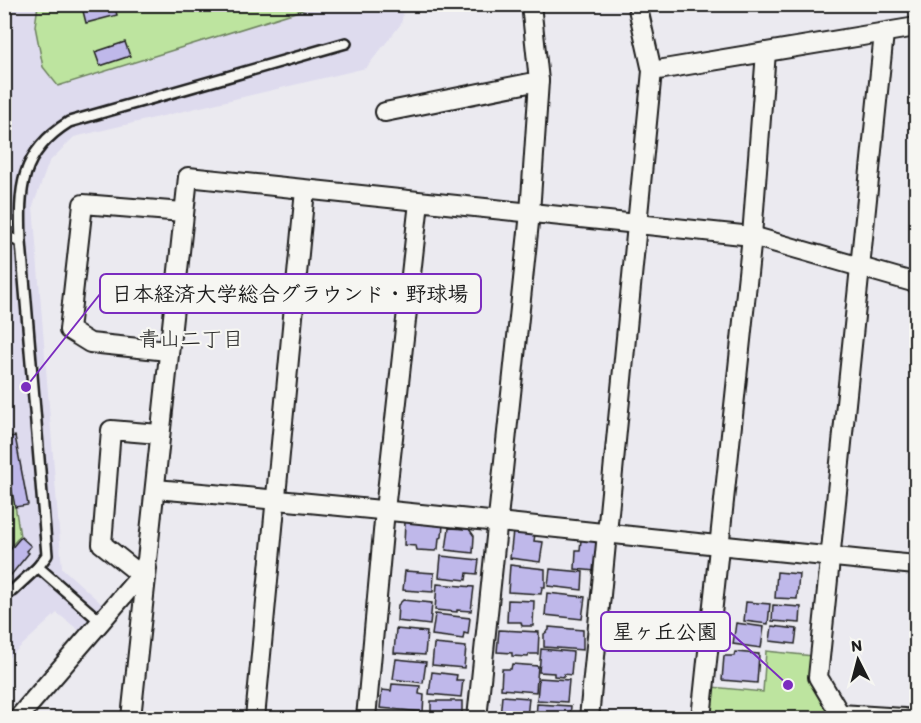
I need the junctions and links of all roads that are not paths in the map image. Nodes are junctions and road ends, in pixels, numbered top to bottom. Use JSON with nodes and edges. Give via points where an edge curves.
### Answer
{"nodes":[{"id":1,"x":531,"y":4,"type":"edge"},
{"id":2,"x":637,"y":4,"type":"edge"},
{"id":3,"x":916,"y":27,"type":"edge"},
{"id":4,"x":884,"y":33,"type":"junction"},
{"id":5,"x":346,"y":43,"type":"dead end"},
{"id":6,"x":766,"y":52,"type":"junction"},
{"id":7,"x":652,"y":72,"type":"junction"},
{"id":8,"x":539,"y":81,"type":"junction"},
{"id":9,"x":385,"y":112,"type":"dead end"},
{"id":10,"x":305,"y":190,"type":"junction"},
{"id":11,"x":419,"y":202,"type":"junction"},
{"id":12,"x":183,"y":212,"type":"junction"},
{"id":13,"x":530,"y":213,"type":"junction"},
{"id":14,"x":638,"y":224,"type":"junction"},
{"id":15,"x":4,"y":236,"type":"edge"},
{"id":16,"x":752,"y":236,"type":"junction"},
{"id":17,"x":21,"y":242,"type":"junction"},
{"id":18,"x":861,"y":268,"type":"junction"},
{"id":19,"x":916,"y":283,"type":"edge"},
{"id":20,"x":168,"y":351,"type":"junction"},
{"id":21,"x":159,"y":434,"type":"junction"},
{"id":22,"x":155,"y":489,"type":"junction"},
{"id":23,"x":277,"y":499,"type":"junction"},
{"id":24,"x":385,"y":510,"type":"junction"},
{"id":25,"x":497,"y":521,"type":"junction"},
{"id":26,"x":608,"y":534,"type":"junction"},
{"id":27,"x":719,"y":546,"type":"junction"},
{"id":28,"x":149,"y":554,"type":"junction"},
{"id":29,"x":831,"y":557,"type":"junction"},
{"id":30,"x":916,"y":565,"type":"edge"},
{"id":31,"x":38,"y":567,"type":"junction"},
{"id":32,"x":141,"y":575,"type":"junction"},
{"id":33,"x":4,"y":594,"type":"edge"},
{"id":34,"x":101,"y":622,"type":"junction"},
{"id":35,"x":840,"y":716,"type":"edge"},
{"id":36,"x":18,"y":718,"type":"edge"},
{"id":37,"x":131,"y":718,"type":"edge"},
{"id":38,"x":255,"y":718,"type":"edge"},
{"id":39,"x":366,"y":718,"type":"edge"},
{"id":40,"x":477,"y":718,"type":"edge"},
{"id":41,"x":589,"y":718,"type":"edge"},
{"id":42,"x":701,"y":718,"type":"edge"},
{"id":43,"x":904,"y":718,"type":"edge"}],
"edges":[{"from":1,"to":8,"type":"street"},
{"from":2,"to":7,"type":"street"},
{"from":3,"to":4,"type":"street"},
{"from":4,"to":6,"type":"street"},
{"from":4,"to":18,"type":"street"},
{"from":5,"to":17,"type":"lane","via":[[69,122],[47,138],[23,182]]},
{"from":6,"to":7,"type":"street"},
{"from":6,"to":16,"type":"street"},
{"from":7,"to":14,"type":"street"},
{"from":8,"to":9,"type":"street"},
{"from":8,"to":13,"type":"street"},
{"from":10,"to":11,"type":"street"},
{"from":10,"to":12,"type":"street","via":[[188,177]]},
{"from":10,"to":23,"type":"street"},
{"from":11,"to":13,"type":"street"},
{"from":11,"to":24,"type":"street"},
{"from":12,"to":20,"type":"street"},
{"from":12,"to":20,"type":"street","via":[[83,204],[69,330],[90,343]]},
{"from":13,"to":14,"type":"street"},
{"from":13,"to":25,"type":"street"},
{"from":14,"to":16,"type":"street"},
{"from":14,"to":26,"type":"street"},
{"from":15,"to":17,"type":"lane"},
{"from":16,"to":18,"type":"street"},
{"from":16,"to":27,"type":"street"},
{"from":17,"to":31,"type":"lane","via":[[47,555]]},
{"from":18,"to":19,"type":"street"},
{"from":18,"to":29,"type":"street"},
{"from":20,"to":21,"type":"street"},
{"from":21,"to":22,"type":"street"},
{"from":21,"to":32,"type":"street","via":[[111,430],[102,544]]},
{"from":22,"to":23,"type":"street"},
{"from":22,"to":28,"type":"street"},
{"from":23,"to":24,"type":"street"},
{"from":23,"to":38,"type":"street"},
{"from":24,"to":25,"type":"street"},
{"from":24,"to":39,"type":"street"},
{"from":25,"to":26,"type":"street"},
{"from":25,"to":40,"type":"street"},
{"from":26,"to":27,"type":"street"},
{"from":26,"to":41,"type":"street"},
{"from":27,"to":29,"type":"street"},
{"from":27,"to":42,"type":"street"},
{"from":28,"to":32,"type":"street"},
{"from":28,"to":37,"type":"street"},
{"from":29,"to":30,"type":"street"},
{"from":29,"to":35,"type":"street","via":[[818,677]]},
{"from":31,"to":33,"type":"lane"},
{"from":31,"to":34,"type":"lane"},
{"from":32,"to":34,"type":"street"},
{"from":34,"to":36,"type":"street"},
{"from":35,"to":43,"type":"street"}]}
